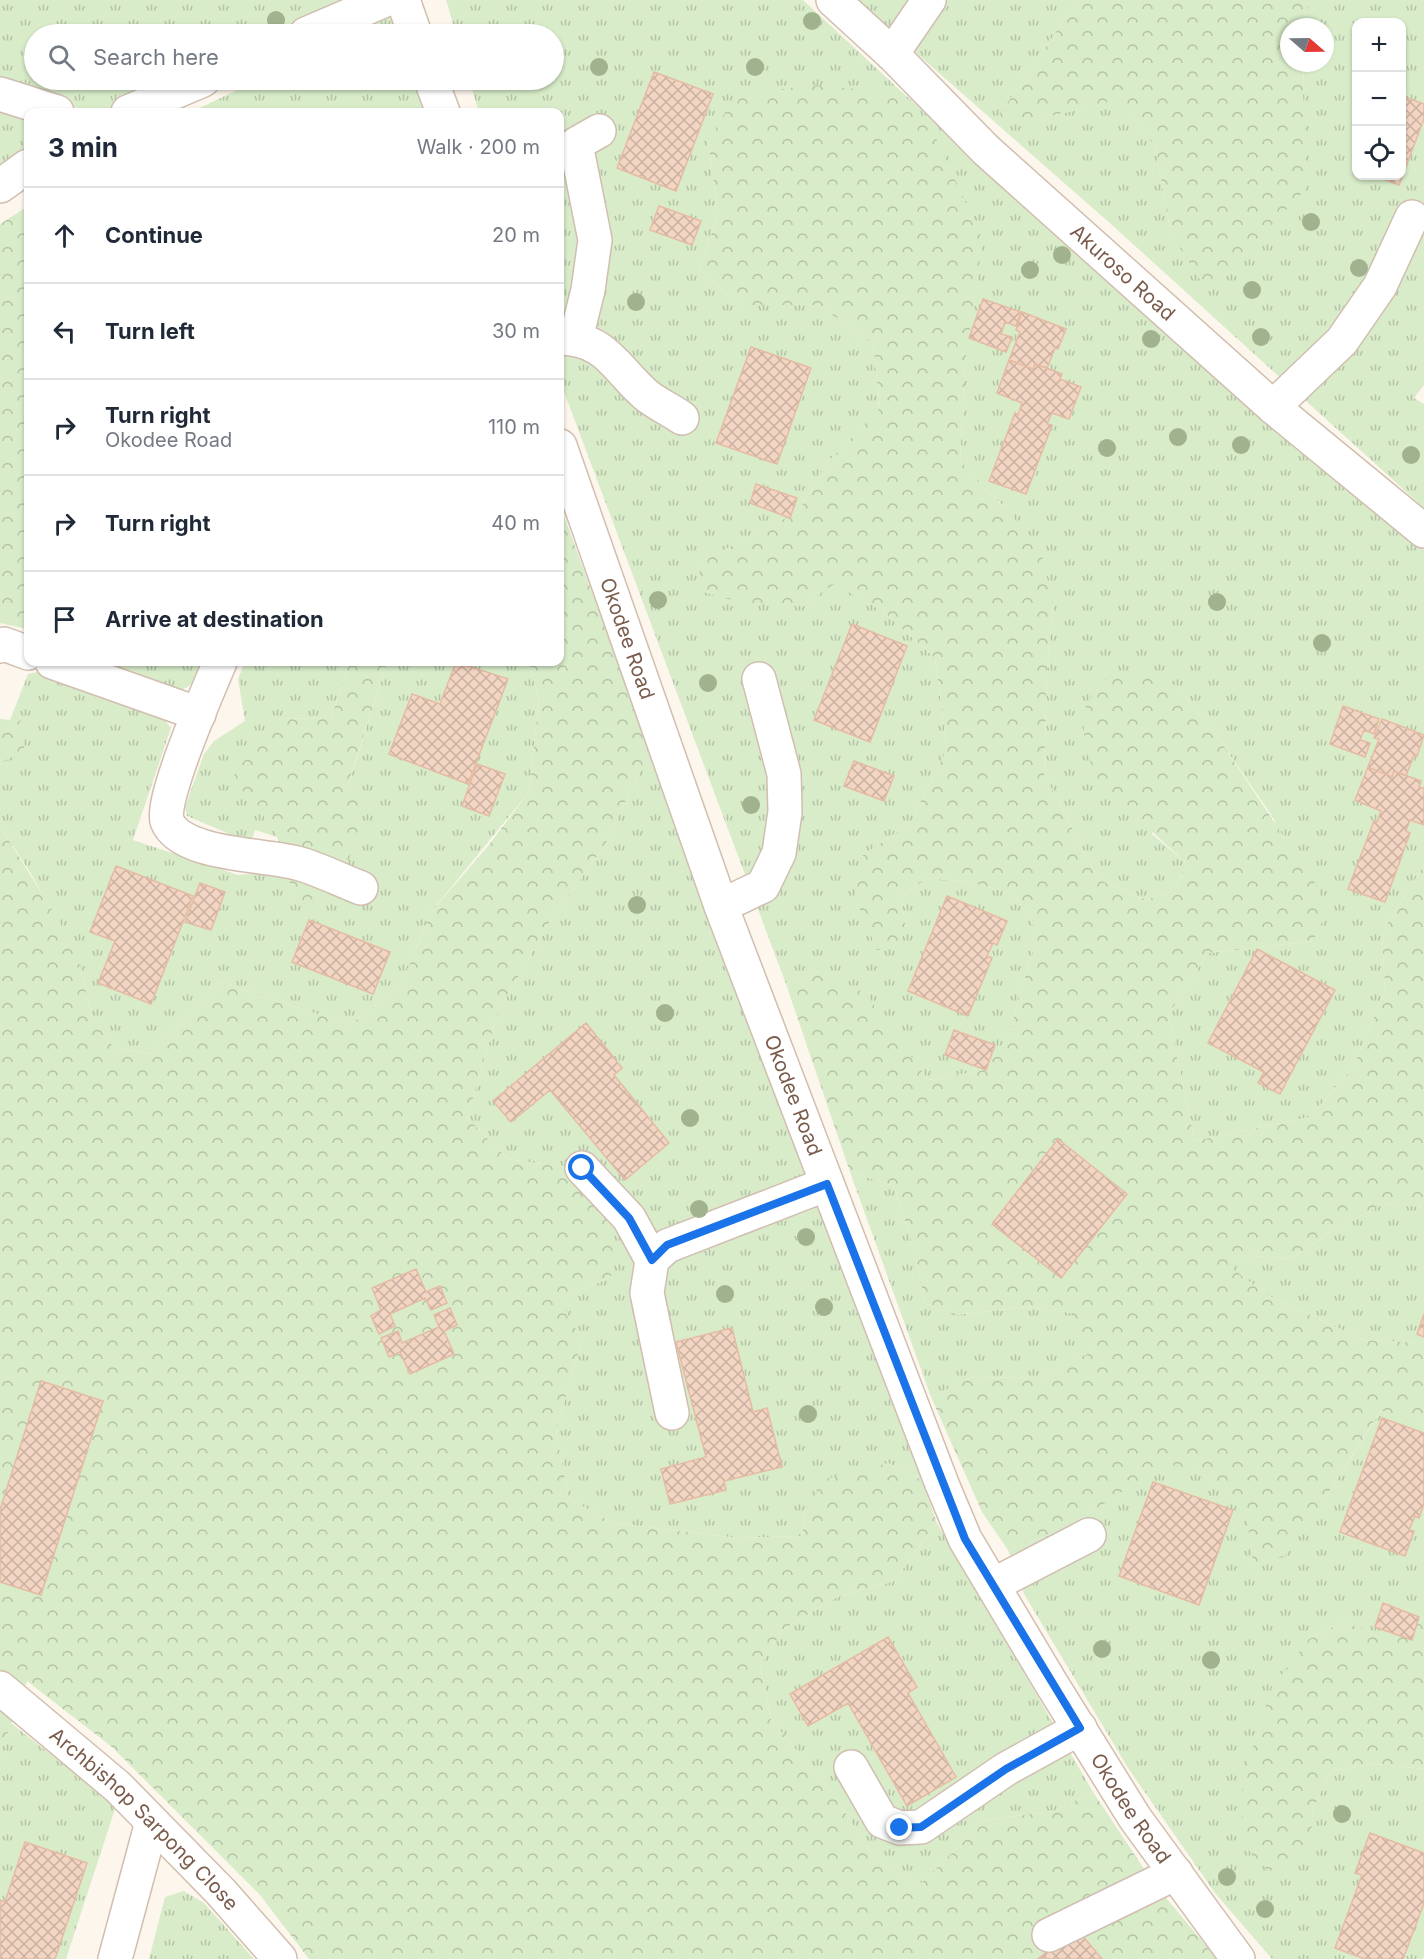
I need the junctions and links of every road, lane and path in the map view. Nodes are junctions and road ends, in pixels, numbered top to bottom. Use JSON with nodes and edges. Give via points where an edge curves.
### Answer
{"nodes":[{"id":1,"x":385,"y":0,"type":"edge"},
{"id":2,"x":403,"y":0,"type":"edge"},
{"id":3,"x":833,"y":0,"type":"edge"},
{"id":4,"x":929,"y":0,"type":"edge"},
{"id":5,"x":329,"y":24,"type":"edge"},
{"id":6,"x":411,"y":24,"type":"edge"},
{"id":7,"x":892,"y":54,"type":"junction"},
{"id":8,"x":180,"y":90,"type":"edge"},
{"id":9,"x":435,"y":90,"type":"edge"},
{"id":10,"x":0,"y":94,"type":"edge"},
{"id":11,"x":44,"y":108,"type":"edge"},
{"id":12,"x":137,"y":108,"type":"edge"},
{"id":13,"x":442,"y":108,"type":"edge"},
{"id":14,"x":598,"y":131,"type":"dead end"},
{"id":15,"x":24,"y":169,"type":"edge"},
{"id":16,"x":0,"y":186,"type":"edge"},
{"id":17,"x":1412,"y":217,"type":"dead end"},
{"id":18,"x":568,"y":338,"type":"edge"},
{"id":19,"x":1273,"y":406,"type":"junction"},
{"id":20,"x":682,"y":418,"type":"dead end"},
{"id":21,"x":564,"y":457,"type":"edge"},
{"id":22,"x":1424,"y":531,"type":"edge"},
{"id":23,"x":0,"y":646,"type":"edge"},
{"id":24,"x":24,"y":652,"type":"edge"},
{"id":25,"x":63,"y":666,"type":"edge"},
{"id":26,"x":218,"y":666,"type":"edge"},
{"id":27,"x":759,"y":679,"type":"dead end"},
{"id":28,"x":200,"y":714,"type":"junction"},
{"id":29,"x":361,"y":888,"type":"dead end"},
{"id":30,"x":721,"y":906,"type":"junction"},
{"id":31,"x":582,"y":1168,"type":"dead end"},
{"id":32,"x":827,"y":1184,"type":"junction"},
{"id":33,"x":652,"y":1260,"type":"junction"},
{"id":34,"x":672,"y":1413,"type":"dead end"},
{"id":35,"x":1089,"y":1535,"type":"dead end"},
{"id":36,"x":993,"y":1585,"type":"junction"},
{"id":37,"x":0,"y":1688,"type":"edge"},
{"id":38,"x":1080,"y":1728,"type":"junction"},
{"id":39,"x":850,"y":1767,"type":"dead end"},
{"id":40,"x":152,"y":1822,"type":"junction"},
{"id":41,"x":1176,"y":1873,"type":"junction"},
{"id":42,"x":1049,"y":1935,"type":"dead end"},
{"id":43,"x":116,"y":1959,"type":"edge"},
{"id":44,"x":280,"y":1959,"type":"edge"},
{"id":45,"x":1239,"y":1959,"type":"edge"}],
"edges":[{"from":1,"to":5,"type":"street"},
{"from":2,"to":6,"type":"street"},
{"from":3,"to":7,"type":"street","name":"Akuroso Road"},
{"from":4,"to":7,"type":"street"},
{"from":7,"to":19,"type":"street","name":"Akuroso Road","via":[[986,150]]},
{"from":8,"to":12,"type":"street"},
{"from":9,"to":13,"type":"street"},
{"from":10,"to":11,"type":"street"},
{"from":14,"to":18,"type":"street","via":[[576,144],[595,240],[588,290]]},
{"from":15,"to":16,"type":"street"},
{"from":17,"to":19,"type":"street","via":[[1380,286],[1342,341]]},
{"from":18,"to":20,"type":"street","via":[[598,346],[647,395]]},
{"from":19,"to":22,"type":"street","name":"Akuroso Road"},
{"from":21,"to":30,"type":"street","name":"Okodee Road"},
{"from":23,"to":24,"type":"street"},
{"from":25,"to":28,"type":"street"},
{"from":26,"to":28,"type":"street"},
{"from":27,"to":30,"type":"street","via":[[784,774],[785,812],[779,854],[763,886]]},
{"from":28,"to":29,"type":"street","via":[[170,790],[166,819],[176,835],[204,847],[297,863]]},
{"from":30,"to":32,"type":"street","name":"Okodee Road"},
{"from":31,"to":33,"type":"street","via":[[629,1218]]},
{"from":32,"to":33,"type":"street","via":[[667,1245]]},
{"from":32,"to":36,"type":"street","name":"Okodee Road","via":[[942,1484],[965,1539]]},
{"from":33,"to":34,"type":"street","via":[[647,1293]]},
{"from":35,"to":36,"type":"street"},
{"from":36,"to":38,"type":"street","name":"Okodee Road"},
{"from":37,"to":40,"type":"street","name":"Archbishop Sarpong Close","via":[[118,1787]]},
{"from":38,"to":39,"type":"street","via":[[1006,1769],[921,1827],[900,1828],[882,1821]]},
{"from":38,"to":41,"type":"street","name":"Okodee Road","via":[[1135,1818]]},
{"from":40,"to":43,"type":"street"},
{"from":40,"to":44,"type":"street","name":"Archbishop Sarpong Close"},
{"from":41,"to":42,"type":"street"},
{"from":41,"to":45,"type":"street","name":"Okodee Road"}]}
